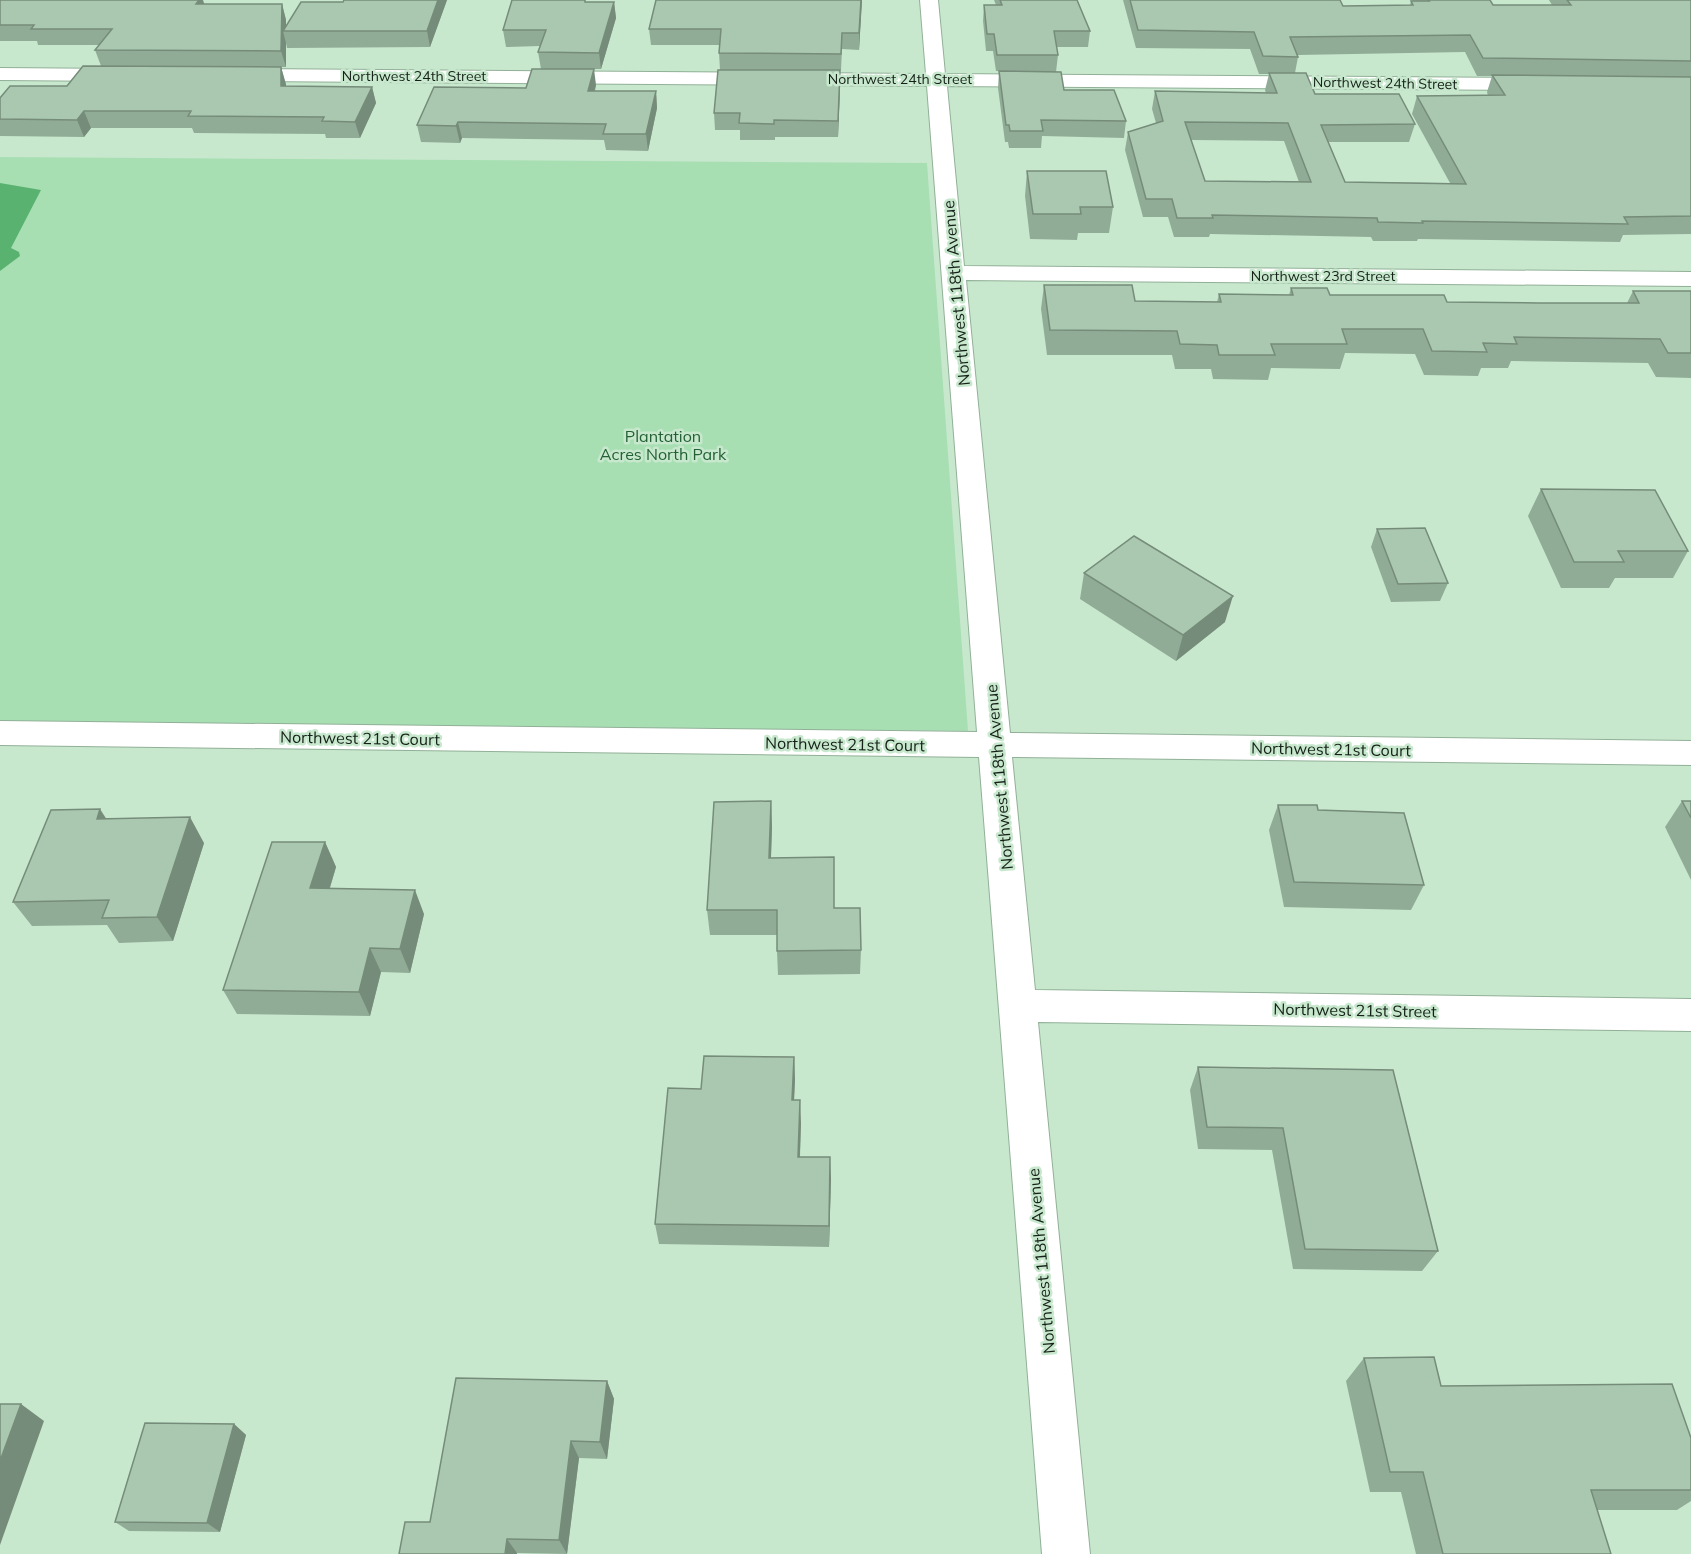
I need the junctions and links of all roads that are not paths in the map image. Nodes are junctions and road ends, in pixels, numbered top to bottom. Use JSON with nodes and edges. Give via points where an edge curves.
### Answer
{"nodes":[{"id":1,"x":929,"y":0,"type":"edge"},
{"id":2,"x":0,"y":74,"type":"edge"},
{"id":3,"x":142,"y":75,"type":"edge"},
{"id":4,"x":213,"y":75,"type":"edge"},
{"id":5,"x":937,"y":79,"type":"junction"},
{"id":6,"x":1547,"y":84,"type":"edge"},
{"id":7,"x":955,"y":273,"type":"junction"},
{"id":8,"x":1691,"y":279,"type":"edge"},
{"id":9,"x":0,"y":733,"type":"edge"},
{"id":10,"x":997,"y":746,"type":"junction"},
{"id":11,"x":1691,"y":753,"type":"edge"},
{"id":12,"x":1019,"y":1006,"type":"junction"},
{"id":13,"x":1691,"y":1015,"type":"edge"},
{"id":14,"x":1066,"y":1554,"type":"edge"}],
"edges":[{"from":1,"to":5,"type":"street","name":"Northwest 118th Avenue"},
{"from":2,"to":3,"type":"street"},
{"from":4,"to":5,"type":"street","name":"Northwest 24th Street"},
{"from":5,"to":6,"type":"street","name":"Northwest 24th Street"},
{"from":5,"to":7,"type":"street","name":"Northwest 118th Avenue"},
{"from":7,"to":8,"type":"street","name":"Northwest 23rd Street"},
{"from":7,"to":10,"type":"street","name":"Northwest 118th Avenue"},
{"from":9,"to":10,"type":"street","name":"Northwest 21st Court"},
{"from":10,"to":11,"type":"street","name":"Northwest 21st Court"},
{"from":10,"to":12,"type":"street","name":"Northwest 118th Avenue"},
{"from":12,"to":13,"type":"street","name":"Northwest 21st Street"},
{"from":12,"to":14,"type":"street","name":"Northwest 118th Avenue"}]}
